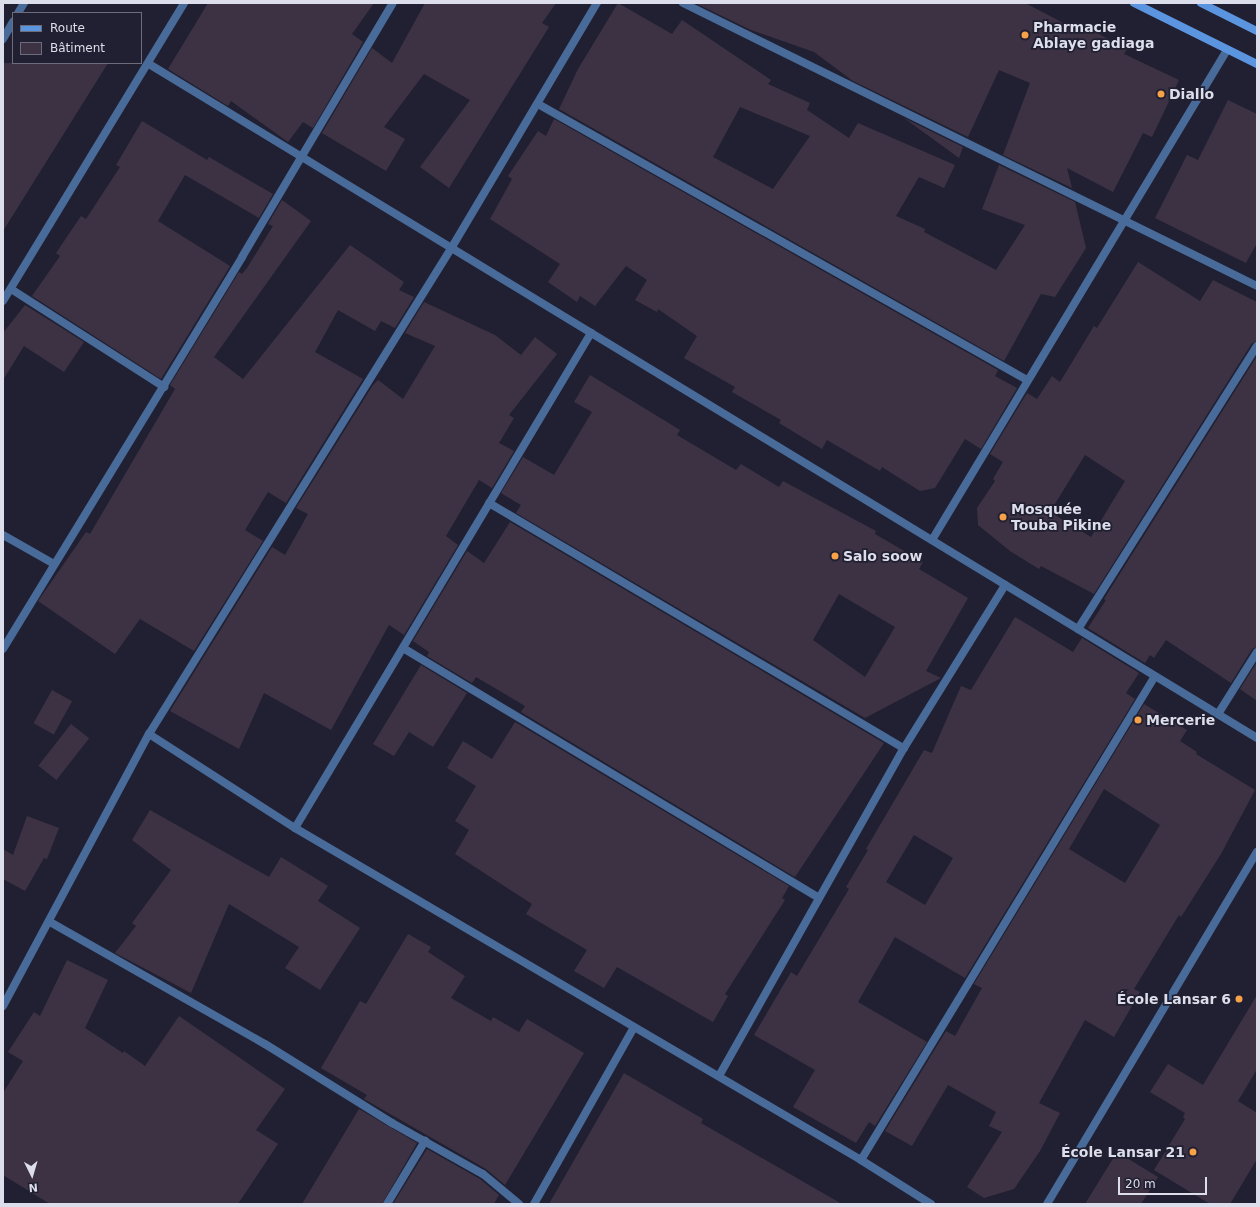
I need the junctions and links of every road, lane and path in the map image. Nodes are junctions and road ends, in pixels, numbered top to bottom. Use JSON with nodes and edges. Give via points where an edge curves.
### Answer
{"nodes":[{"id":1,"x":24,"y":3,"type":"edge"},
{"id":2,"x":184,"y":3,"type":"edge"},
{"id":3,"x":393,"y":3,"type":"edge"},
{"id":4,"x":597,"y":3,"type":"edge"},
{"id":5,"x":683,"y":3,"type":"edge"},
{"id":6,"x":1134,"y":3,"type":"edge"},
{"id":7,"x":1201,"y":3,"type":"edge"},
{"id":8,"x":19,"y":12,"type":"edge"},
{"id":9,"x":12,"y":24,"type":"edge"},
{"id":10,"x":1257,"y":30,"type":"edge"},
{"id":11,"x":3,"y":40,"type":"edge"},
{"id":12,"x":1227,"y":50,"type":"junction"},
{"id":13,"x":149,"y":64,"type":"junction"},
{"id":14,"x":1257,"y":64,"type":"edge"},
{"id":15,"x":538,"y":104,"type":"junction"},
{"id":16,"x":301,"y":156,"type":"junction"},
{"id":17,"x":1123,"y":220,"type":"junction"},
{"id":18,"x":452,"y":248,"type":"junction"},
{"id":19,"x":1257,"y":286,"type":"edge"},
{"id":20,"x":11,"y":288,"type":"junction"},
{"id":21,"x":3,"y":301,"type":"edge"},
{"id":22,"x":591,"y":333,"type":"junction"},
{"id":23,"x":1257,"y":346,"type":"edge"},
{"id":24,"x":1027,"y":380,"type":"junction"},
{"id":25,"x":164,"y":387,"type":"junction"},
{"id":26,"x":489,"y":503,"type":"junction"},
{"id":27,"x":3,"y":535,"type":"edge"},
{"id":28,"x":932,"y":540,"type":"junction"},
{"id":29,"x":54,"y":564,"type":"junction"},
{"id":30,"x":1005,"y":585,"type":"junction"},
{"id":31,"x":1078,"y":629,"type":"junction"},
{"id":32,"x":403,"y":648,"type":"junction"},
{"id":33,"x":3,"y":649,"type":"edge"},
{"id":34,"x":1257,"y":652,"type":"edge"},
{"id":35,"x":1155,"y":676,"type":"junction"},
{"id":36,"x":1218,"y":714,"type":"junction"},
{"id":37,"x":149,"y":734,"type":"junction"},
{"id":38,"x":1257,"y":738,"type":"edge"},
{"id":39,"x":904,"y":748,"type":"junction"},
{"id":40,"x":295,"y":828,"type":"junction"},
{"id":41,"x":1257,"y":852,"type":"edge"},
{"id":42,"x":819,"y":898,"type":"junction"},
{"id":43,"x":50,"y":922,"type":"junction"},
{"id":44,"x":3,"y":1006,"type":"edge"},
{"id":45,"x":634,"y":1027,"type":"junction"},
{"id":46,"x":719,"y":1076,"type":"junction"},
{"id":47,"x":424,"y":1141,"type":"junction"},
{"id":48,"x":861,"y":1160,"type":"junction"},
{"id":49,"x":387,"y":1204,"type":"edge"},
{"id":50,"x":519,"y":1204,"type":"edge"},
{"id":51,"x":534,"y":1204,"type":"edge"},
{"id":52,"x":932,"y":1204,"type":"edge"},
{"id":53,"x":1047,"y":1204,"type":"edge"}],
"edges":[{"from":1,"to":8,"type":"street"},
{"from":2,"to":13,"type":"street"},
{"from":3,"to":16,"type":"street"},
{"from":4,"to":15,"type":"street"},
{"from":5,"to":17,"type":"street"},
{"from":6,"to":12,"type":"main road"},
{"from":7,"to":10,"type":"main road"},
{"from":9,"to":11,"type":"street"},
{"from":12,"to":14,"type":"main road"},
{"from":12,"to":17,"type":"street"},
{"from":13,"to":16,"type":"street"},
{"from":13,"to":20,"type":"street"},
{"from":15,"to":18,"type":"street"},
{"from":15,"to":24,"type":"street"},
{"from":16,"to":18,"type":"street"},
{"from":16,"to":25,"type":"street"},
{"from":17,"to":19,"type":"street"},
{"from":17,"to":24,"type":"street"},
{"from":18,"to":22,"type":"street"},
{"from":18,"to":37,"type":"street"},
{"from":20,"to":21,"type":"street"},
{"from":20,"to":25,"type":"street"},
{"from":22,"to":26,"type":"street"},
{"from":22,"to":28,"type":"street"},
{"from":23,"to":31,"type":"street"},
{"from":24,"to":28,"type":"street"},
{"from":25,"to":29,"type":"street"},
{"from":26,"to":32,"type":"street"},
{"from":26,"to":39,"type":"street"},
{"from":27,"to":29,"type":"street"},
{"from":28,"to":30,"type":"street"},
{"from":29,"to":33,"type":"street"},
{"from":30,"to":31,"type":"street"},
{"from":30,"to":39,"type":"street"},
{"from":31,"to":35,"type":"street"},
{"from":32,"to":40,"type":"street"},
{"from":32,"to":42,"type":"street"},
{"from":34,"to":36,"type":"street"},
{"from":35,"to":36,"type":"street"},
{"from":35,"to":48,"type":"street"},
{"from":36,"to":38,"type":"street"},
{"from":37,"to":40,"type":"street"},
{"from":37,"to":43,"type":"street"},
{"from":39,"to":42,"type":"street"},
{"from":40,"to":45,"type":"street"},
{"from":41,"to":53,"type":"street"},
{"from":42,"to":46,"type":"street"},
{"from":43,"to":44,"type":"street"},
{"from":43,"to":47,"type":"street","via":[[284,1055]]},
{"from":45,"to":46,"type":"street"},
{"from":45,"to":51,"type":"street"},
{"from":46,"to":48,"type":"street"},
{"from":47,"to":49,"type":"street"},
{"from":47,"to":50,"type":"street","via":[[483,1174]]},
{"from":48,"to":52,"type":"street"}]}
